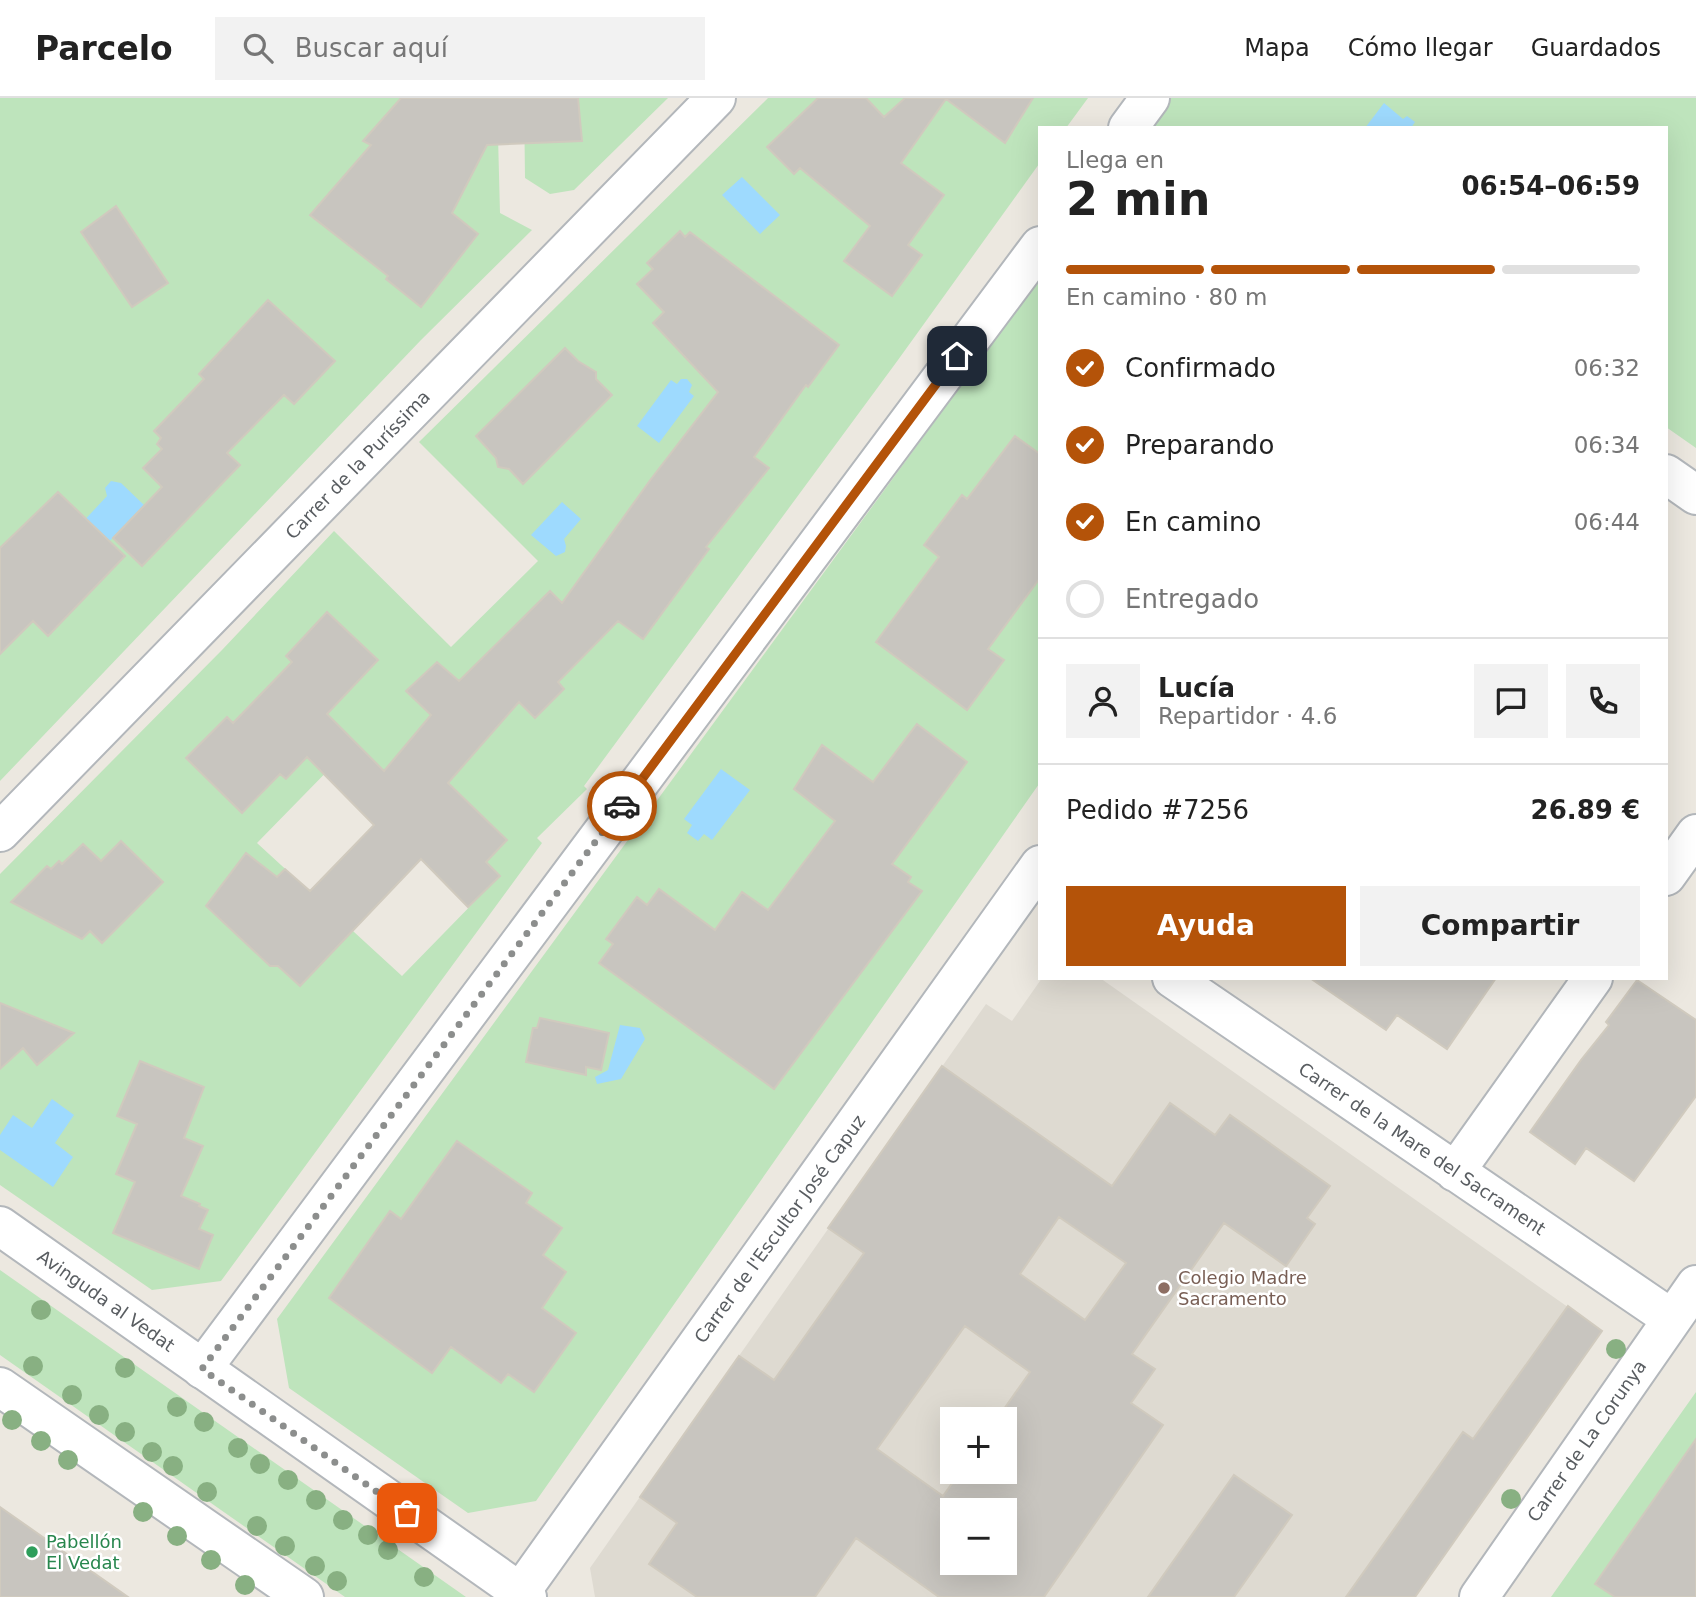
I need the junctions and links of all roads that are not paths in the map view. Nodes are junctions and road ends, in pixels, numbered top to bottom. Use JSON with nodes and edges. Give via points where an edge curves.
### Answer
{"nodes":[{"id":1,"x":716,"y":98,"type":"edge"},
{"id":2,"x":1150,"y":98,"type":"edge"},
{"id":3,"x":1129,"y":126,"type":"edge"},
{"id":4,"x":1038,"y":249,"type":"edge"},
{"id":5,"x":1668,"y":475,"type":"edge"},
{"id":6,"x":1696,"y":495,"type":"edge"},
{"id":7,"x":0,"y":832,"type":"edge"},
{"id":8,"x":1696,"y":834,"type":"edge"},
{"id":9,"x":1668,"y":873,"type":"edge"},
{"id":10,"x":1036,"y":878,"type":"edge"},
{"id":11,"x":1175,"y":980,"type":"edge"},
{"id":12,"x":1592,"y":980,"type":"edge"},
{"id":13,"x":1455,"y":1172,"type":"junction"},
{"id":14,"x":0,"y":1226,"type":"edge"},
{"id":15,"x":1696,"y":1285,"type":"edge"},
{"id":16,"x":1672,"y":1319,"type":"junction"},
{"id":17,"x":202,"y":1369,"type":"junction"},
{"id":18,"x":0,"y":1387,"type":"edge"},
{"id":19,"x":521,"y":1596,"type":"edge"},
{"id":20,"x":304,"y":1597,"type":"edge"},
{"id":21,"x":1479,"y":1597,"type":"edge"}],
"edges":[{"from":1,"to":7,"type":"street","name":"Carrer de la Puríssima"},
{"from":2,"to":3,"type":"street"},
{"from":4,"to":17,"type":"street"},
{"from":5,"to":6,"type":"street"},
{"from":8,"to":9,"type":"street"},
{"from":10,"to":19,"type":"street","name":"Carrer de l'Escultor José Capuz"},
{"from":11,"to":13,"type":"street","name":"Carrer de la Mare del Sacrament"},
{"from":12,"to":13,"type":"street"},
{"from":13,"to":16,"type":"street","name":"Carrer de la Mare del Sacrament"},
{"from":14,"to":17,"type":"street","name":"Avinguda al Vedat"},
{"from":15,"to":16,"type":"street","name":"Carrer de La Corunya"},
{"from":16,"to":21,"type":"street","name":"Carrer de La Corunya"},
{"from":17,"to":19,"type":"street","name":"Avinguda al Vedat"},
{"from":18,"to":20,"type":"street"}]}
